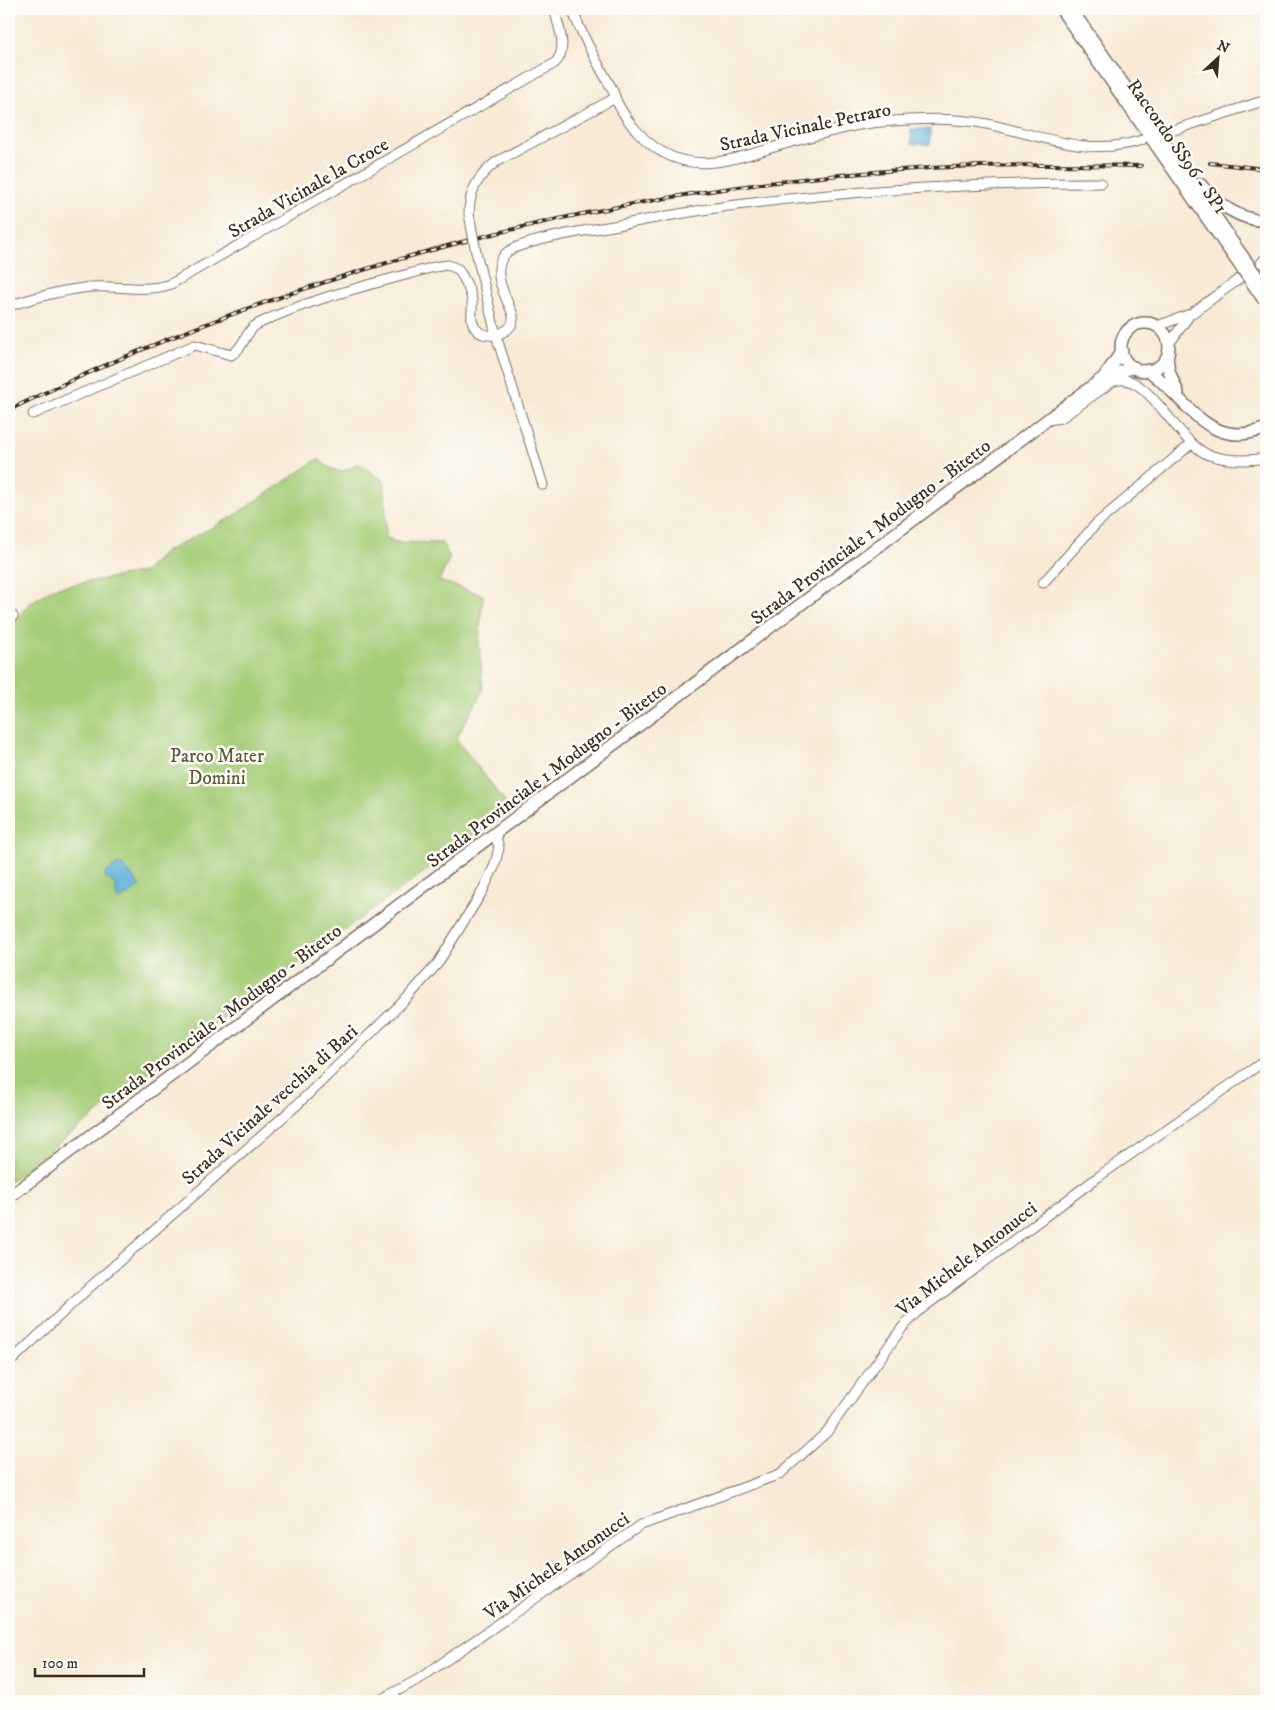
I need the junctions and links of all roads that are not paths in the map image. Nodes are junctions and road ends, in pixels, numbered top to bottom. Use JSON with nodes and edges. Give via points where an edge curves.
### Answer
{"nodes":[{"id":1,"x":554,"y":9,"type":"edge"},
{"id":2,"x":572,"y":9,"type":"edge"},
{"id":3,"x":1061,"y":9,"type":"edge"},
{"id":4,"x":1071,"y":9,"type":"edge"},
{"id":5,"x":1122,"y":82,"type":"junction"},
{"id":6,"x":615,"y":98,"type":"junction"},
{"id":7,"x":1266,"y":100,"type":"edge"},
{"id":8,"x":1168,"y":132,"type":"dead end"},
{"id":9,"x":1142,"y":140,"type":"dead end"},
{"id":10,"x":1100,"y":183,"type":"dead end"},
{"id":11,"x":1266,"y":221,"type":"edge"},
{"id":12,"x":1228,"y":242,"type":"junction"},
{"id":13,"x":1238,"y":279,"type":"dead end"},
{"id":14,"x":1265,"y":297,"type":"edge"},
{"id":15,"x":9,"y":306,"type":"edge"},
{"id":16,"x":1191,"y":314,"type":"junction"},
{"id":17,"x":1157,"y":326,"type":"junction"},
{"id":18,"x":496,"y":335,"type":"junction"},
{"id":19,"x":1169,"y":344,"type":"junction"},
{"id":20,"x":1122,"y":352,"type":"junction"},
{"id":21,"x":1167,"y":357,"type":"junction"},
{"id":22,"x":1134,"y":367,"type":"junction"},
{"id":23,"x":1148,"y":370,"type":"junction"},
{"id":24,"x":1103,"y":378,"type":"junction"},
{"id":25,"x":1180,"y":397,"type":"junction"},
{"id":26,"x":33,"y":414,"type":"dead end"},
{"id":27,"x":1046,"y":420,"type":"junction"},
{"id":28,"x":1266,"y":428,"type":"edge"},
{"id":29,"x":1191,"y":444,"type":"junction"},
{"id":30,"x":1266,"y":458,"type":"edge"},
{"id":31,"x":543,"y":485,"type":"dead end"},
{"id":32,"x":1043,"y":583,"type":"dead end"},
{"id":33,"x":496,"y":833,"type":"junction"},
{"id":34,"x":1266,"y":1060,"type":"edge"},
{"id":35,"x":9,"y":1197,"type":"edge"},
{"id":36,"x":9,"y":1363,"type":"edge"},
{"id":37,"x":378,"y":1701,"type":"edge"}],
"edges":[{"from":1,"to":15,"type":"street","name":"Strada Vicinale la Croce","via":[[562,46],[555,63],[171,284],[51,292]]},
{"from":2,"to":6,"type":"street","name":"Strada Vicinale Petraro"},
{"from":3,"to":12,"type":"main road","name":"Raccordo SS96 - SP1"},
{"from":4,"to":5,"type":"main road","name":"Raccordo SS96 - SP1"},
{"from":5,"to":11,"type":"main road","via":[[1140,98],[1207,192],[1231,211]]},
{"from":5,"to":12,"type":"main road","name":"Raccordo SS96 - SP1"},
{"from":6,"to":9,"type":"street","name":"Strada Vicinale Petraro","via":[[628,121],[664,154],[696,162],[713,163],[738,158],[878,122],[918,120],[985,124],[1092,148],[1126,146]]},
{"from":6,"to":18,"type":"street","bridge":true,"via":[[496,162],[482,172],[471,193],[469,214]]},
{"from":7,"to":8,"type":"street"},
{"from":10,"to":18,"type":"street","via":[[1020,183],[842,193],[743,204],[570,234],[512,250],[503,257],[499,278],[514,321],[508,330]]},
{"from":12,"to":14,"type":"main road","name":"Raccordo SS96 - SP1","bridge":true},
{"from":13,"to":16,"type":"street"},
{"from":16,"to":17,"type":"street"},
{"from":16,"to":19,"type":"street"},
{"from":17,"to":19,"type":"main road","via":[[1165,333]]},
{"from":17,"to":20,"type":"main road","via":[[1143,323],[1130,329],[1122,342]]},
{"from":18,"to":26,"type":"street","via":[[479,332],[472,320],[472,300],[467,284],[458,269],[448,264],[329,297],[256,324],[242,346],[231,355],[195,345]]},
{"from":18,"to":31,"type":"street"},
{"from":19,"to":21,"type":"main road"},
{"from":20,"to":22,"type":"main road"},
{"from":20,"to":24,"type":"main road"},
{"from":21,"to":23,"type":"main road","via":[[1158,367]]},
{"from":21,"to":25,"type":"main road"},
{"from":22,"to":23,"type":"main road"},
{"from":22,"to":24,"type":"main road"},
{"from":23,"to":25,"type":"main road"},
{"from":24,"to":27,"type":"main road","name":"Strada Provinciale 1 Modugno - Bitetto"},
{"from":25,"to":28,"type":"main road","via":[[1204,423],[1216,430],[1241,435]]},
{"from":27,"to":29,"type":"street","via":[[1061,418],[1112,382],[1119,378],[1128,379],[1143,387]]},
{"from":27,"to":33,"type":"main road","name":"Strada Provinciale 1 Modugno - Bitetto"},
{"from":29,"to":30,"type":"street","via":[[1208,455],[1229,459]]},
{"from":29,"to":32,"type":"street","via":[[1096,524]]},
{"from":33,"to":35,"type":"main road","name":"Strada Provinciale 1 Modugno - Bitetto"},
{"from":33,"to":36,"type":"street","name":"Strada Vicinale vecchia di Bari","via":[[499,848],[482,892],[438,963],[408,997],[299,1104],[90,1287]]},
{"from":34,"to":37,"type":"street","name":"Via Michele Antonucci","via":[[1098,1177],[920,1310],[902,1328],[826,1433],[780,1474],[641,1525],[419,1679]]}]}
